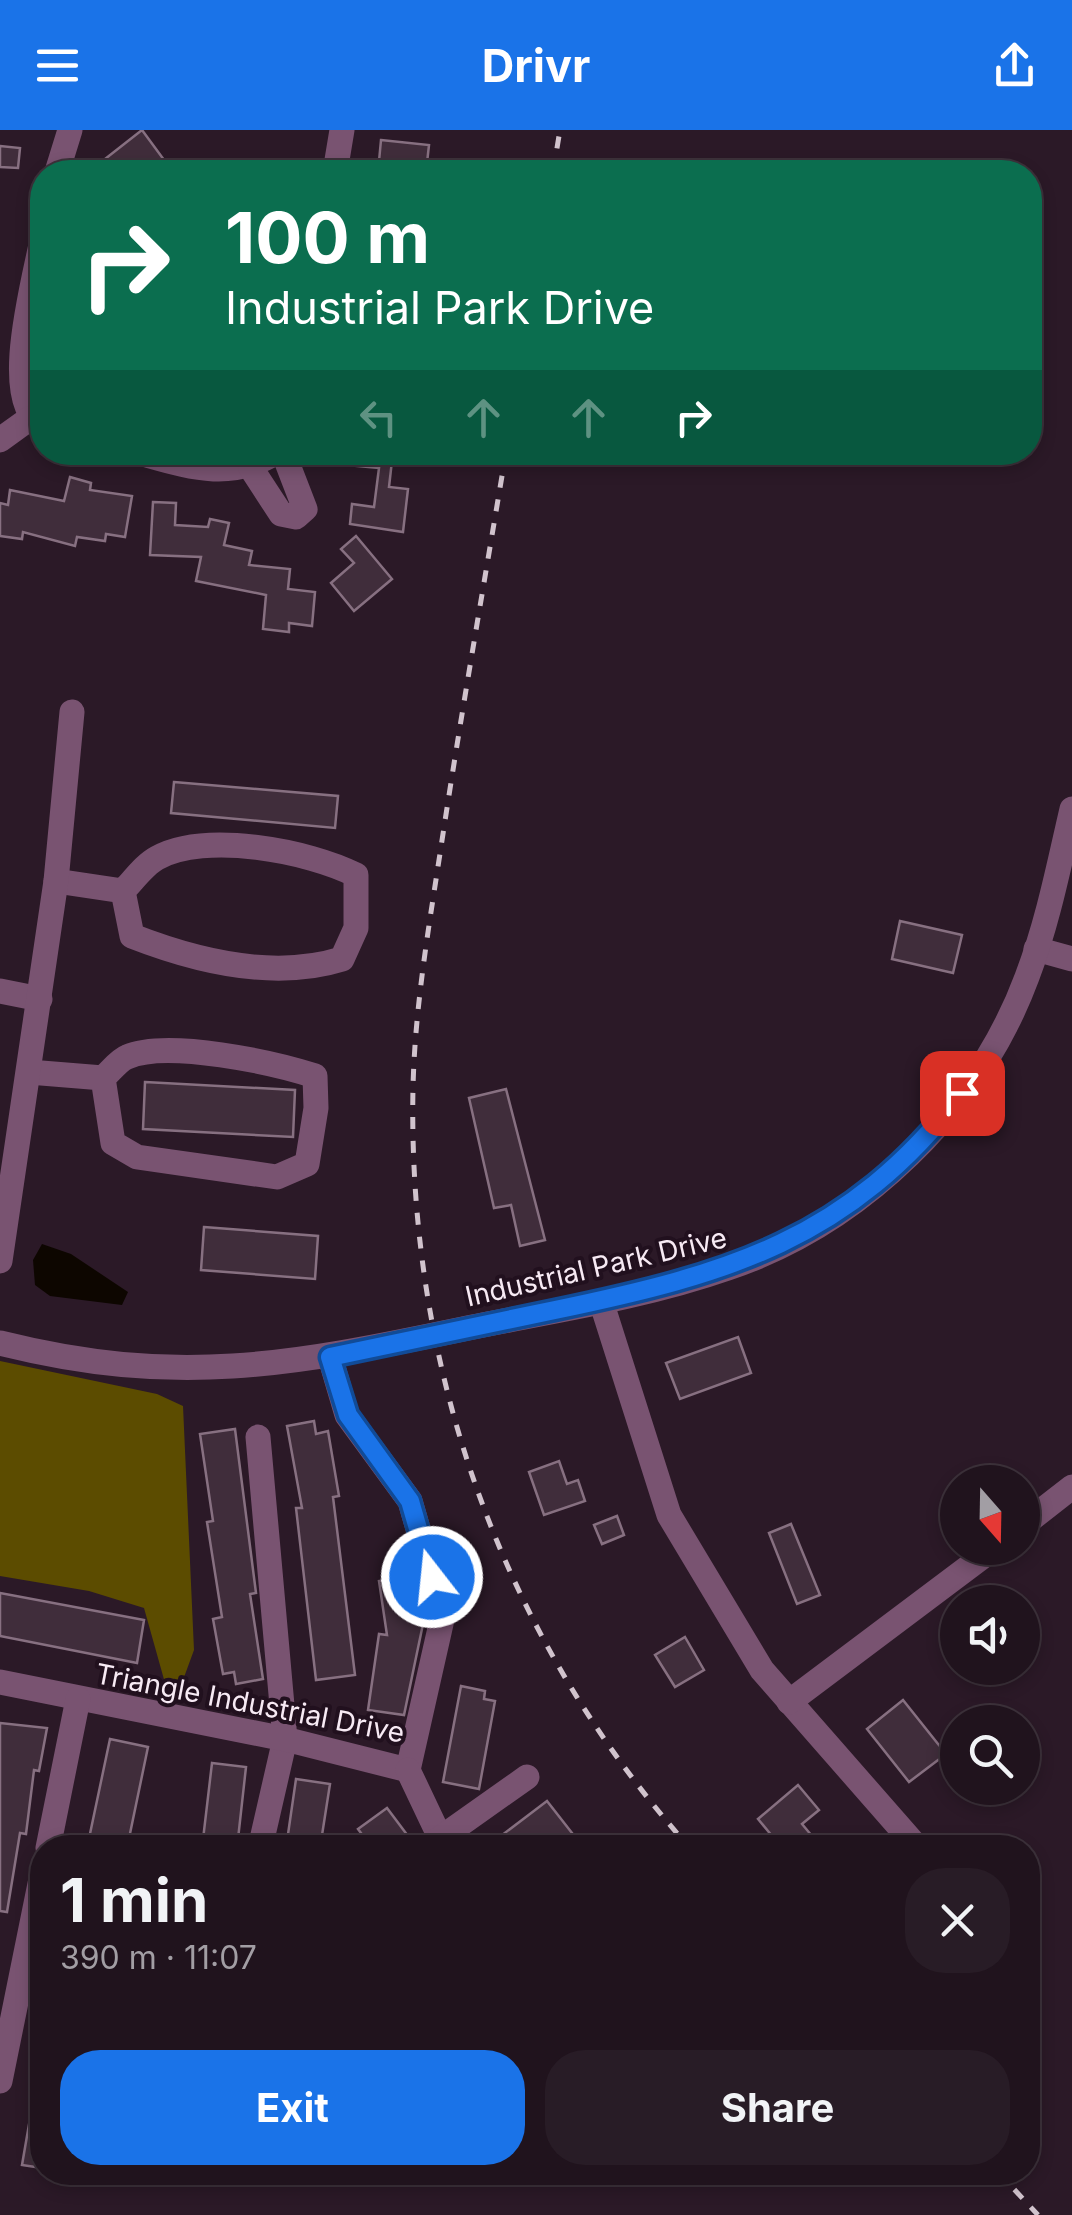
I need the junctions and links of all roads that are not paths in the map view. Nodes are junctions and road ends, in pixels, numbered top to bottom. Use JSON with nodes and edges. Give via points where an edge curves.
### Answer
{"nodes":[{"id":1,"x":70,"y":130,"type":"edge"},
{"id":2,"x":342,"y":130,"type":"edge"},
{"id":3,"x":61,"y":160,"type":"edge"},
{"id":4,"x":337,"y":160,"type":"edge"},
{"id":5,"x":30,"y":299,"type":"edge"},
{"id":6,"x":23,"y":415,"type":"edge"},
{"id":7,"x":0,"y":440,"type":"edge"},
{"id":8,"x":191,"y":465,"type":"edge"},
{"id":9,"x":256,"y":465,"type":"edge"},
{"id":10,"x":286,"y":465,"type":"edge"},
{"id":11,"x":251,"y":468,"type":"junction"},
{"id":12,"x":72,"y":712,"type":"dead end"},
{"id":13,"x":1072,"y":809,"type":"edge"},
{"id":14,"x":56,"y":882,"type":"junction"},
{"id":15,"x":123,"y":891,"type":"junction"},
{"id":16,"x":1036,"y":949,"type":"junction"},
{"id":17,"x":1072,"y":959,"type":"edge"},
{"id":18,"x":0,"y":991,"type":"edge"},
{"id":19,"x":40,"y":999,"type":"junction"},
{"id":20,"x":29,"y":1072,"type":"junction"},
{"id":21,"x":103,"y":1078,"type":"junction"},
{"id":22,"x":0,"y":1261,"type":"edge"},
{"id":23,"x":601,"y":1301,"type":"junction"},
{"id":24,"x":0,"y":1343,"type":"edge"},
{"id":25,"x":330,"y":1357,"type":"junction"},
{"id":26,"x":258,"y":1437,"type":"dead end"},
{"id":27,"x":1072,"y":1487,"type":"edge"},
{"id":28,"x":1040,"y":1512,"type":"edge"},
{"id":29,"x":971,"y":1565,"type":"edge"},
{"id":30,"x":0,"y":1682,"type":"edge"},
{"id":31,"x":78,"y":1699,"type":"junction"},
{"id":32,"x":789,"y":1702,"type":"junction"},
{"id":33,"x":285,"y":1739,"type":"junction"},
{"id":34,"x":408,"y":1770,"type":"junction"},
{"id":35,"x":527,"y":1777,"type":"dead end"},
{"id":36,"x":51,"y":1835,"type":"edge"},
{"id":37,"x":263,"y":1835,"type":"edge"},
{"id":38,"x":438,"y":1835,"type":"edge"},
{"id":39,"x":453,"y":1835,"type":"edge"},
{"id":40,"x":907,"y":1835,"type":"edge"},
{"id":41,"x":30,"y":1933,"type":"edge"},
{"id":42,"x":0,"y":2080,"type":"edge"}],
"edges":[{"from":1,"to":3,"type":"street"},
{"from":2,"to":4,"type":"street"},
{"from":5,"to":6,"type":"street","via":[[22,338]]},
{"from":6,"to":7,"type":"street"},
{"from":8,"to":11,"type":"street"},
{"from":9,"to":11,"type":"street"},
{"from":10,"to":11,"type":"street","via":[[305,510],[296,517],[281,514]]},
{"from":12,"to":14,"type":"street"},
{"from":13,"to":16,"type":"street","name":"Industrial Park Drive"},
{"from":14,"to":15,"type":"street"},
{"from":14,"to":19,"type":"street"},
{"from":15,"to":15,"type":"street","via":[[156,858],[203,844],[274,850],[356,875],[356,928],[342,959],[310,970],[192,959],[132,936]]},
{"from":16,"to":17,"type":"street"},
{"from":16,"to":23,"type":"street","name":"Industrial Park Drive","via":[[980,1070],[878,1183],[818,1226],[754,1258]]},
{"from":18,"to":19,"type":"street"},
{"from":19,"to":20,"type":"street"},
{"from":20,"to":21,"type":"street"},
{"from":20,"to":22,"type":"street"},
{"from":21,"to":21,"type":"street","via":[[113,1143],[137,1157],[277,1177],[307,1164],[316,1076],[259,1058],[178,1052],[127,1056]]},
{"from":23,"to":25,"type":"street","name":"Industrial Park Drive"},
{"from":23,"to":32,"type":"street","via":[[669,1515],[762,1670]]},
{"from":24,"to":25,"type":"street","name":"Industrial Park Drive","via":[[156,1370]]},
{"from":25,"to":34,"type":"street","name":"Triangle Industrial Drive","via":[[348,1415],[410,1501],[443,1616]]},
{"from":26,"to":33,"type":"street"},
{"from":27,"to":28,"type":"street"},
{"from":29,"to":32,"type":"street"},
{"from":30,"to":31,"type":"street","name":"Triangle Industrial Drive"},
{"from":31,"to":33,"type":"street","name":"Triangle Industrial Drive"},
{"from":31,"to":36,"type":"street"},
{"from":32,"to":40,"type":"street"},
{"from":33,"to":34,"type":"street","name":"Triangle Industrial Drive"},
{"from":33,"to":37,"type":"street"},
{"from":34,"to":38,"type":"street"},
{"from":35,"to":39,"type":"street"},
{"from":41,"to":42,"type":"street"}]}
